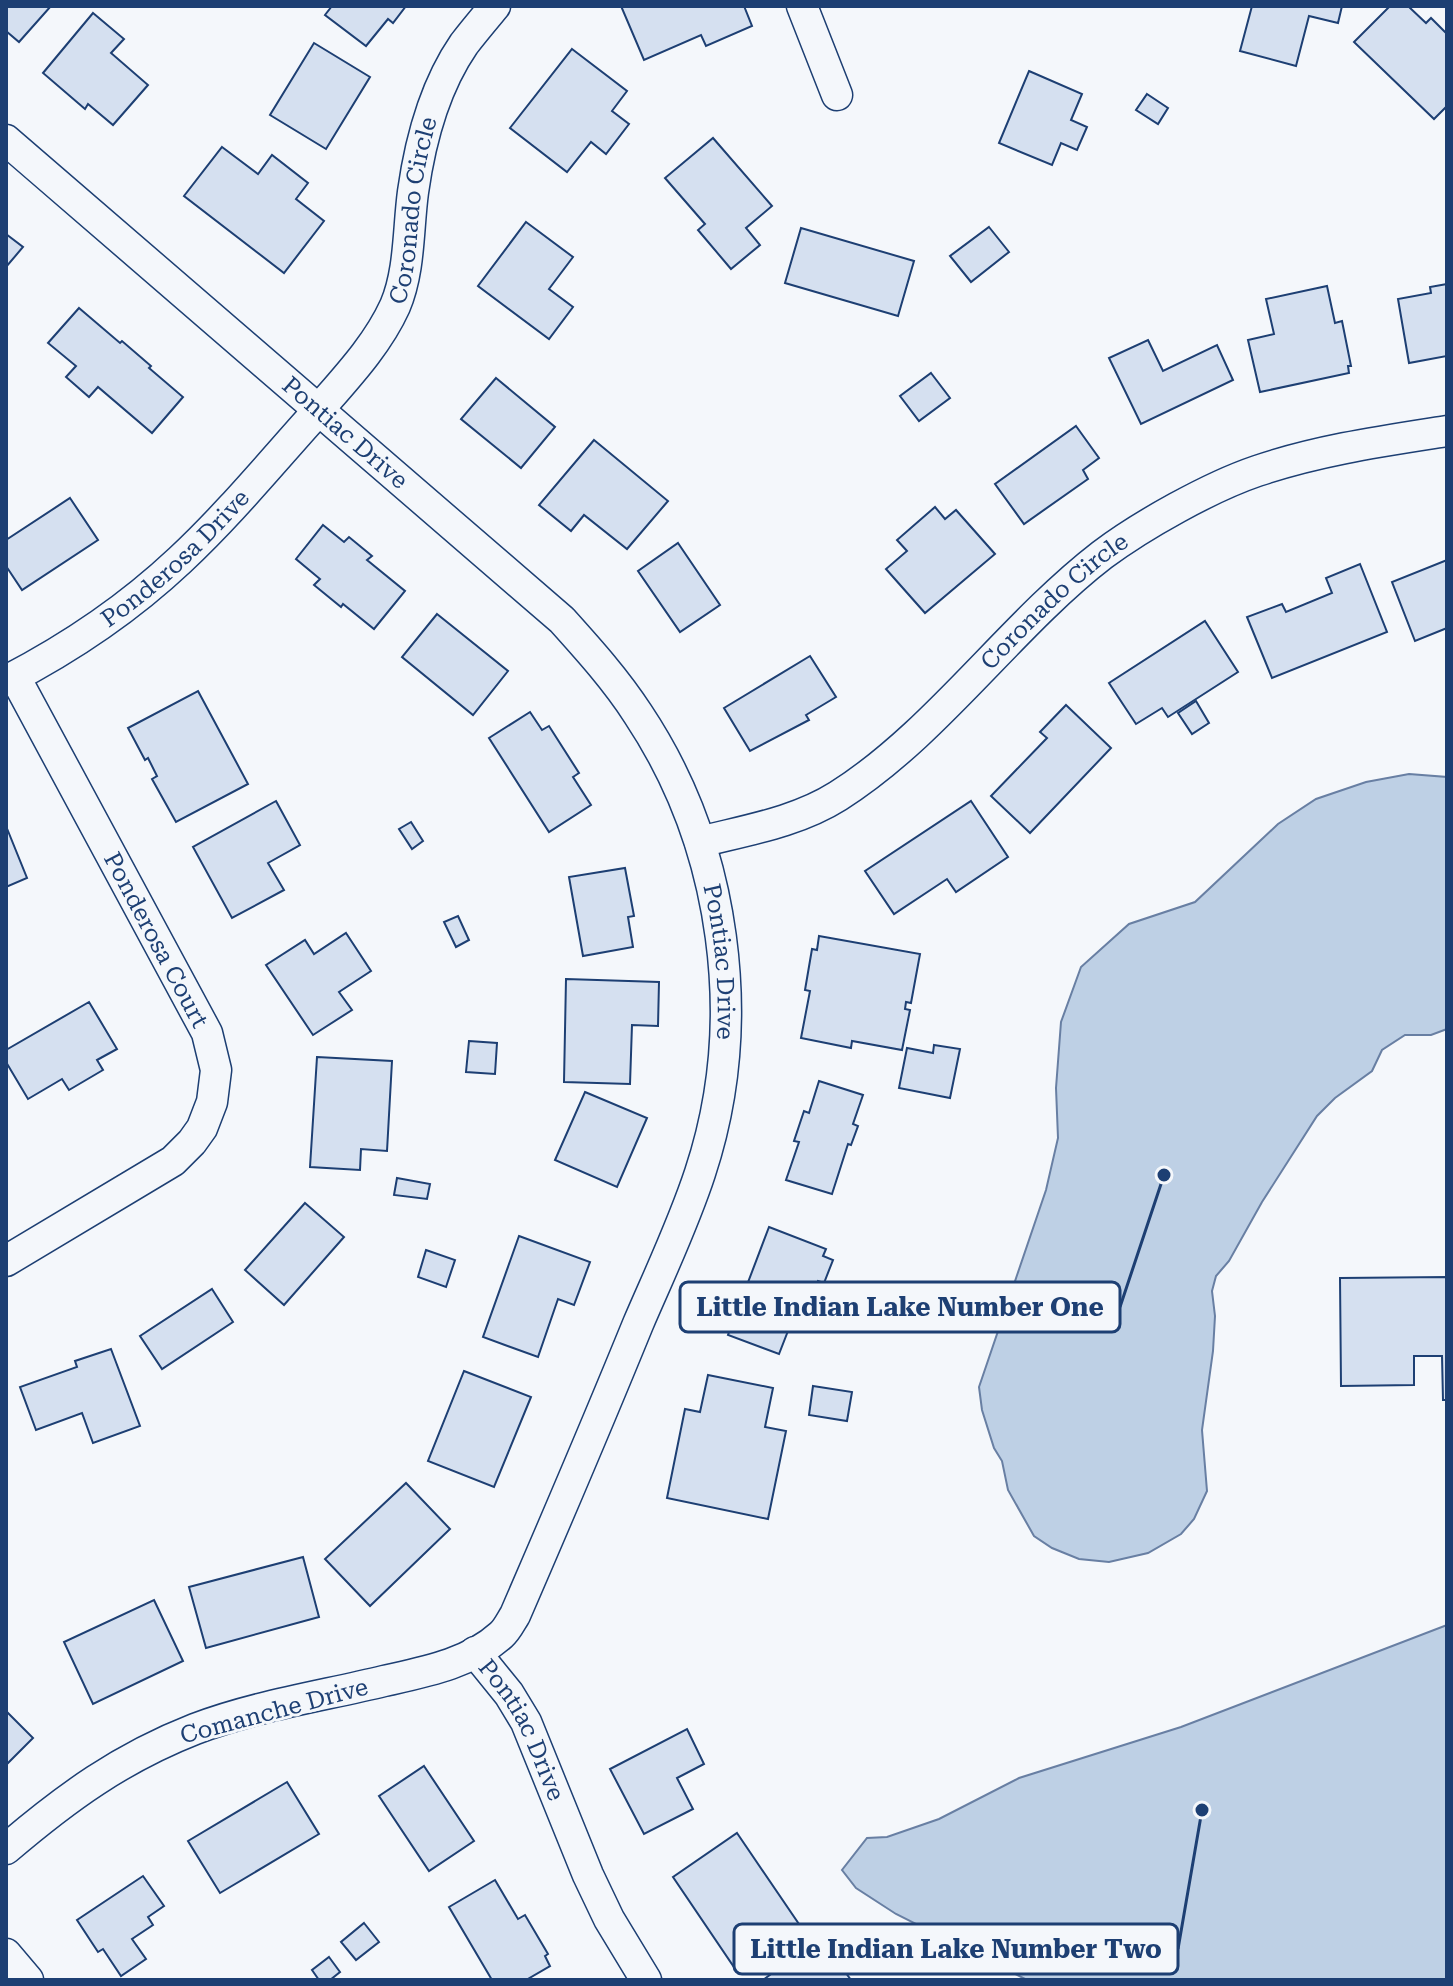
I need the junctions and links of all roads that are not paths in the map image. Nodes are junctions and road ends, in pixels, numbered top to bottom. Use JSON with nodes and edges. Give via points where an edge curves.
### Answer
{"nodes":[{"id":1,"x":495,"y":6,"type":"edge"},
{"id":2,"x":802,"y":6,"type":"edge"},
{"id":3,"x":837,"y":95,"type":"dead end"},
{"id":4,"x":6,"y":140,"type":"edge"},
{"id":5,"x":319,"y":408,"type":"junction"},
{"id":6,"x":1447,"y":431,"type":"edge"},
{"id":7,"x":10,"y":679,"type":"edge"},
{"id":8,"x":700,"y":842,"type":"junction"},
{"id":9,"x":6,"y":1261,"type":"edge"},
{"id":10,"x":475,"y":1652,"type":"junction"},
{"id":11,"x":6,"y":1849,"type":"edge"},
{"id":12,"x":6,"y":1954,"type":"edge"},
{"id":13,"x":28,"y":1980,"type":"edge"},
{"id":14,"x":646,"y":1980,"type":"edge"}],
"edges":[{"from":1,"to":5,"type":"street","name":"Coronado Circle","via":[[464,44],[432,110],[395,304],[372,346]]},
{"from":2,"to":3,"type":"street"},
{"from":4,"to":5,"type":"street","name":"Pontiac Drive"},
{"from":5,"to":7,"type":"street","name":"Ponderosa Drive","via":[[179,561],[59,652]]},
{"from":5,"to":8,"type":"street","name":"Pontiac Drive","via":[[562,620],[610,674],[673,775]]},
{"from":6,"to":8,"type":"street","name":"Coronado Circle","via":[[1363,444],[1255,472],[1185,504],[1070,581],[908,741],[837,797],[795,817]]},
{"from":7,"to":9,"type":"street","name":"Ponderosa Court","via":[[207,1033],[216,1070],[202,1128],[173,1161]]},
{"from":8,"to":10,"type":"street","name":"Pontiac Drive","via":[[722,946],[725,1025],[719,1092],[700,1175],[515,1615],[503,1634]]},
{"from":10,"to":11,"type":"street","name":"Comanche Drive","via":[[444,1667],[198,1727],[105,1772]]},
{"from":10,"to":14,"type":"street","name":"Pontiac Drive","via":[[526,1722],[588,1875]]},
{"from":12,"to":13,"type":"street"}]}
